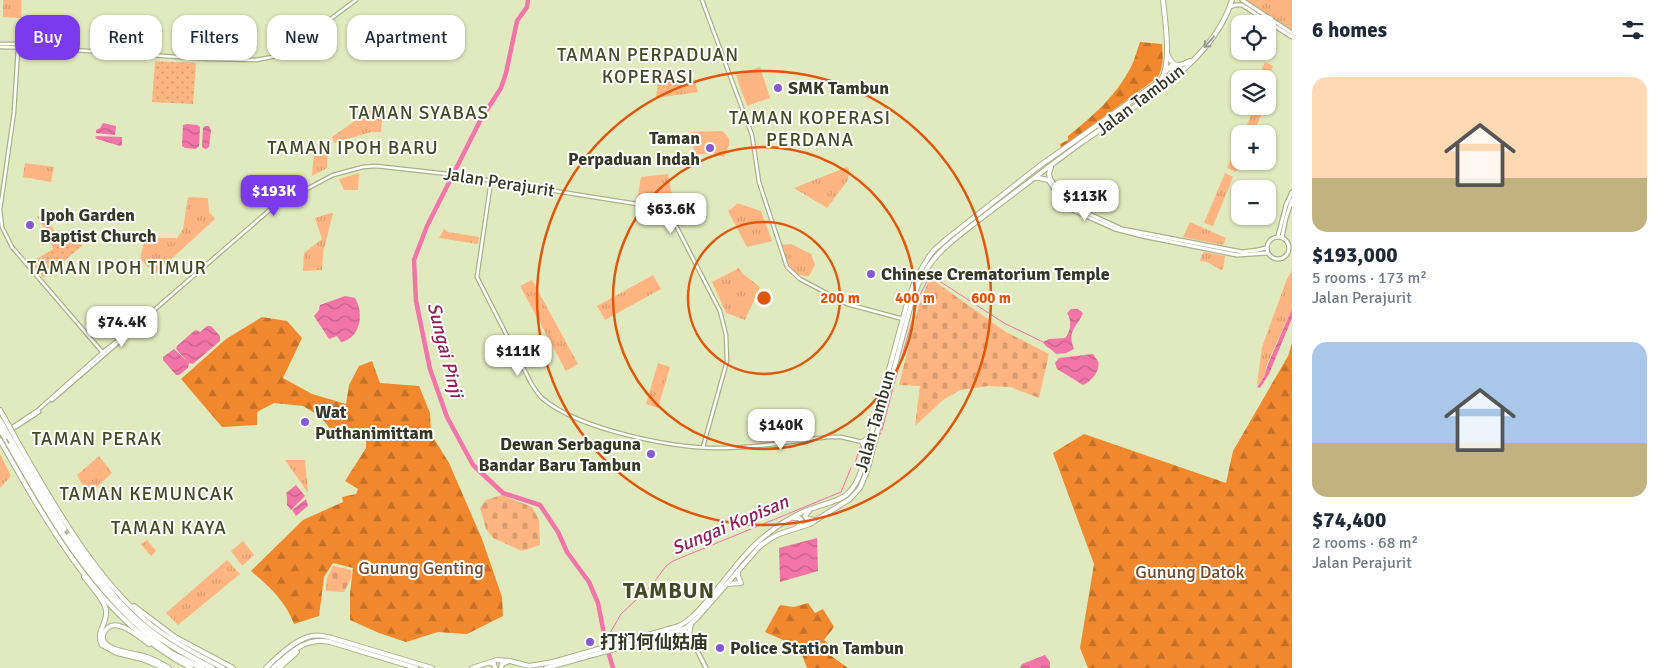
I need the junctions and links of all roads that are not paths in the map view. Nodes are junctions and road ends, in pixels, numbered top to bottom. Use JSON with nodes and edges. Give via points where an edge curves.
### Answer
{"nodes":[{"id":1,"x":356,"y":0,"type":"edge"},
{"id":2,"x":702,"y":0,"type":"edge"},
{"id":3,"x":1163,"y":0,"type":"edge"},
{"id":4,"x":1232,"y":0,"type":"edge"},
{"id":5,"x":1243,"y":1,"type":"edge"},
{"id":6,"x":1230,"y":8,"type":"junction"},
{"id":7,"x":1292,"y":33,"type":"edge"},
{"id":8,"x":1292,"y":37,"type":"edge"},
{"id":9,"x":7,"y":44,"type":"junction"},
{"id":10,"x":15,"y":45,"type":"edge"},
{"id":11,"x":0,"y":46,"type":"edge"},
{"id":12,"x":15,"y":46,"type":"edge"},
{"id":13,"x":15,"y":48,"type":"edge"},
{"id":14,"x":80,"y":50,"type":"edge"},
{"id":15,"x":1166,"y":51,"type":"junction"},
{"id":16,"x":17,"y":60,"type":"edge"},
{"id":17,"x":1192,"y":60,"type":"junction"},
{"id":18,"x":1164,"y":74,"type":"junction"},
{"id":19,"x":1132,"y":108,"type":"junction"},
{"id":20,"x":1052,"y":165,"type":"junction"},
{"id":21,"x":1049,"y":179,"type":"junction"},
{"id":22,"x":1032,"y":180,"type":"junction"},
{"id":23,"x":491,"y":181,"type":"junction"},
{"id":24,"x":1292,"y":192,"type":"edge"},
{"id":25,"x":1292,"y":200,"type":"edge"},
{"id":26,"x":1280,"y":237,"type":"junction"},
{"id":27,"x":1266,"y":248,"type":"junction"},
{"id":28,"x":1267,"y":253,"type":"junction"},
{"id":29,"x":903,"y":319,"type":"junction"},
{"id":30,"x":104,"y":353,"type":"junction"},
{"id":31,"x":0,"y":410,"type":"edge"},
{"id":32,"x":1,"y":419,"type":"edge"},
{"id":33,"x":1,"y":434,"type":"edge"},
{"id":34,"x":871,"y":436,"type":"junction"},
{"id":35,"x":14,"y":440,"type":"junction"},
{"id":36,"x":862,"y":442,"type":"junction"},
{"id":37,"x":704,"y":447,"type":"junction"},
{"id":38,"x":866,"y":454,"type":"junction"},
{"id":39,"x":813,"y":508,"type":"junction"},
{"id":40,"x":815,"y":520,"type":"junction"},
{"id":41,"x":787,"y":521,"type":"junction"},
{"id":42,"x":793,"y":530,"type":"junction"},
{"id":43,"x":80,"y":568,"type":"junction"},
{"id":44,"x":738,"y":571,"type":"junction"},
{"id":45,"x":726,"y":585,"type":"junction"},
{"id":46,"x":124,"y":599,"type":"junction"},
{"id":47,"x":691,"y":624,"type":"junction"},
{"id":48,"x":678,"y":631,"type":"junction"},
{"id":49,"x":689,"y":634,"type":"junction"},
{"id":50,"x":303,"y":644,"type":"junction"},
{"id":51,"x":613,"y":647,"type":"junction"},
{"id":52,"x":601,"y":651,"type":"junction"},
{"id":53,"x":168,"y":656,"type":"junction"},
{"id":54,"x":273,"y":661,"type":"junction"},
{"id":55,"x":510,"y":661,"type":"junction"},
{"id":56,"x":485,"y":664,"type":"junction"},
{"id":57,"x":205,"y":665,"type":"edge"},
{"id":58,"x":164,"y":668,"type":"edge"},
{"id":59,"x":169,"y":668,"type":"edge"},
{"id":60,"x":191,"y":668,"type":"edge"},
{"id":61,"x":212,"y":668,"type":"edge"},
{"id":62,"x":223,"y":668,"type":"edge"},
{"id":63,"x":233,"y":668,"type":"edge"},
{"id":64,"x":262,"y":668,"type":"edge"},
{"id":65,"x":266,"y":668,"type":"edge"},
{"id":66,"x":273,"y":668,"type":"edge"},
{"id":67,"x":279,"y":668,"type":"edge"},
{"id":68,"x":416,"y":668,"type":"edge"},
{"id":69,"x":432,"y":668,"type":"edge"},
{"id":70,"x":472,"y":668,"type":"edge"},
{"id":71,"x":495,"y":668,"type":"edge"},
{"id":72,"x":500,"y":668,"type":"edge"},
{"id":73,"x":546,"y":668,"type":"edge"},
{"id":74,"x":706,"y":668,"type":"edge"}],
"edges":[{"from":1,"to":14,"type":"street","via":[[297,44],[256,60]]},
{"from":2,"to":29,"type":"street","via":[[752,135],[759,182],[787,267],[846,304]]},
{"from":3,"to":15,"type":"main road"},
{"from":4,"to":6,"type":"main road","name":"Jalan Tambun"},
{"from":5,"to":7,"type":"main road"},
{"from":6,"to":8,"type":"main road","via":[[1238,4],[1247,8]]},
{"from":6,"to":17,"type":"main road","name":"Jalan Tambun","one_way":true,"via":[[1216,35]]},
{"from":9,"to":10,"type":"street"},
{"from":9,"to":11,"type":"street"},
{"from":9,"to":12,"type":"street"},
{"from":11,"to":13,"type":"street"},
{"from":15,"to":17,"type":"main road","via":[[1170,61],[1177,65]]},
{"from":15,"to":18,"type":"main road"},
{"from":16,"to":30,"type":"street","via":[[11,138],[1,203],[2,227],[12,247]]},
{"from":17,"to":19,"type":"main road","name":"Jalan Tambun"},
{"from":18,"to":19,"type":"main road","via":[[1168,67],[1174,68],[1167,79]]},
{"from":18,"to":29,"type":"main road","name":"Jalan Tambun","via":[[1161,80],[1038,167],[934,250],[914,282]]},
{"from":19,"to":20,"type":"main road","name":"Jalan Tambun"},
{"from":20,"to":21,"type":"main road"},
{"from":20,"to":22,"type":"main road","name":"Jalan Tambun"},
{"from":21,"to":22,"type":"main road"},
{"from":21,"to":27,"type":"main road","via":[[1072,206],[1122,229],[1242,252]]},
{"from":21,"to":28,"type":"main road","via":[[1070,209],[1121,232],[1237,255]]},
{"from":22,"to":40,"type":"main road","name":"Jalan Tambun","via":[[950,241],[927,267],[913,297],[862,484],[845,502]]},
{"from":23,"to":30,"type":"street","name":"Jalan Perajurit","via":[[369,166],[328,177],[273,206]]},
{"from":23,"to":37,"type":"street","via":[[477,277],[537,392],[575,418],[602,428]]},
{"from":23,"to":37,"type":"street","name":"Jalan Perajurit","via":[[656,207],[672,218],[720,311],[726,335],[727,361]]},
{"from":24,"to":26,"type":"main road"},
{"from":25,"to":26,"type":"main road"},
{"from":26,"to":27,"type":"main road","via":[[1271,238]]},
{"from":26,"to":28,"type":"main road","via":[[1289,246],[1286,255],[1275,259]]},
{"from":27,"to":28,"type":"main road"},
{"from":29,"to":34,"type":"main road","name":"Jalan Tambun"},
{"from":30,"to":33,"type":"street","name":"Jalan Perajurit","via":[[38,410]]},
{"from":31,"to":32,"type":"main road"},
{"from":32,"to":35,"type":"highway","bridge":true},
{"from":33,"to":43,"type":"main road","via":[[3,446],[44,516]]},
{"from":33,"to":57,"type":"highway","via":[[53,519],[112,599],[164,648],[180,658]]},
{"from":34,"to":36,"type":"main road"},
{"from":34,"to":38,"type":"main road","name":"Jalan Tambun"},
{"from":35,"to":46,"type":"main road","via":[[69,528]]},
{"from":35,"to":57,"type":"highway","via":[[43,495],[105,586],[147,628]]},
{"from":36,"to":37,"type":"street","via":[[829,437],[736,448]]},
{"from":36,"to":38,"type":"main road"},
{"from":38,"to":39,"type":"main road","name":"Jalan Tambun","via":[[851,492]]},
{"from":39,"to":40,"type":"main road","via":[[806,516]]},
{"from":39,"to":41,"type":"main road","name":"Jalan Tambun"},
{"from":40,"to":42,"type":"main road","name":"Jalan Tambun"},
{"from":41,"to":42,"type":"main road","via":[[801,520],[800,526]]},
{"from":41,"to":51,"type":"main road","name":"Jalan Tambun","via":[[754,546],[690,620]]},
{"from":42,"to":44,"type":"main road","name":"Jalan Tambun","via":[[766,541]]},
{"from":43,"to":53,"type":"main road","via":[[134,630]]},
{"from":43,"to":58,"type":"main road","via":[[106,608],[100,636],[102,645],[117,654]]},
{"from":44,"to":45,"type":"main road","name":"Jalan Tambun"},
{"from":44,"to":45,"type":"main road","via":[[741,583]]},
{"from":45,"to":47,"type":"main road","name":"Jalan Tambun"},
{"from":46,"to":57,"type":"main road"},
{"from":46,"to":63,"type":"main road","via":[[175,637]]},
{"from":47,"to":48,"type":"main road","name":"Jalan Tambun"},
{"from":47,"to":49,"type":"main road"},
{"from":48,"to":49,"type":"main road"},
{"from":48,"to":51,"type":"main road","name":"Jalan Tambun"},
{"from":49,"to":74,"type":"main road"},
{"from":50,"to":66,"type":"main road"},
{"from":50,"to":67,"type":"main road"},
{"from":50,"to":68,"type":"main road","via":[[315,640],[330,642]]},
{"from":51,"to":52,"type":"main road","name":"Jalan Tambun"},
{"from":52,"to":55,"type":"main road","name":"Jalan Tambun","via":[[529,666]]},
{"from":52,"to":73,"type":"main road","name":"Jalan Tambun"},
{"from":53,"to":59,"type":"main road","via":[[123,626],[112,625],[104,633],[103,641],[107,645]]},
{"from":53,"to":60,"type":"main road"},
{"from":54,"to":64,"type":"main road"},
{"from":54,"to":65,"type":"main road"},
{"from":54,"to":69,"type":"main road","via":[[307,637],[322,636]]},
{"from":55,"to":56,"type":"main road","name":"Jalan Tambun","via":[[497,660]]},
{"from":55,"to":72,"type":"main road"},
{"from":56,"to":70,"type":"main road","name":"Jalan Tambun"},
{"from":56,"to":71,"type":"main road","via":[[494,664]]},
{"from":57,"to":61,"type":"highway"},
{"from":57,"to":62,"type":"main road"}]}
